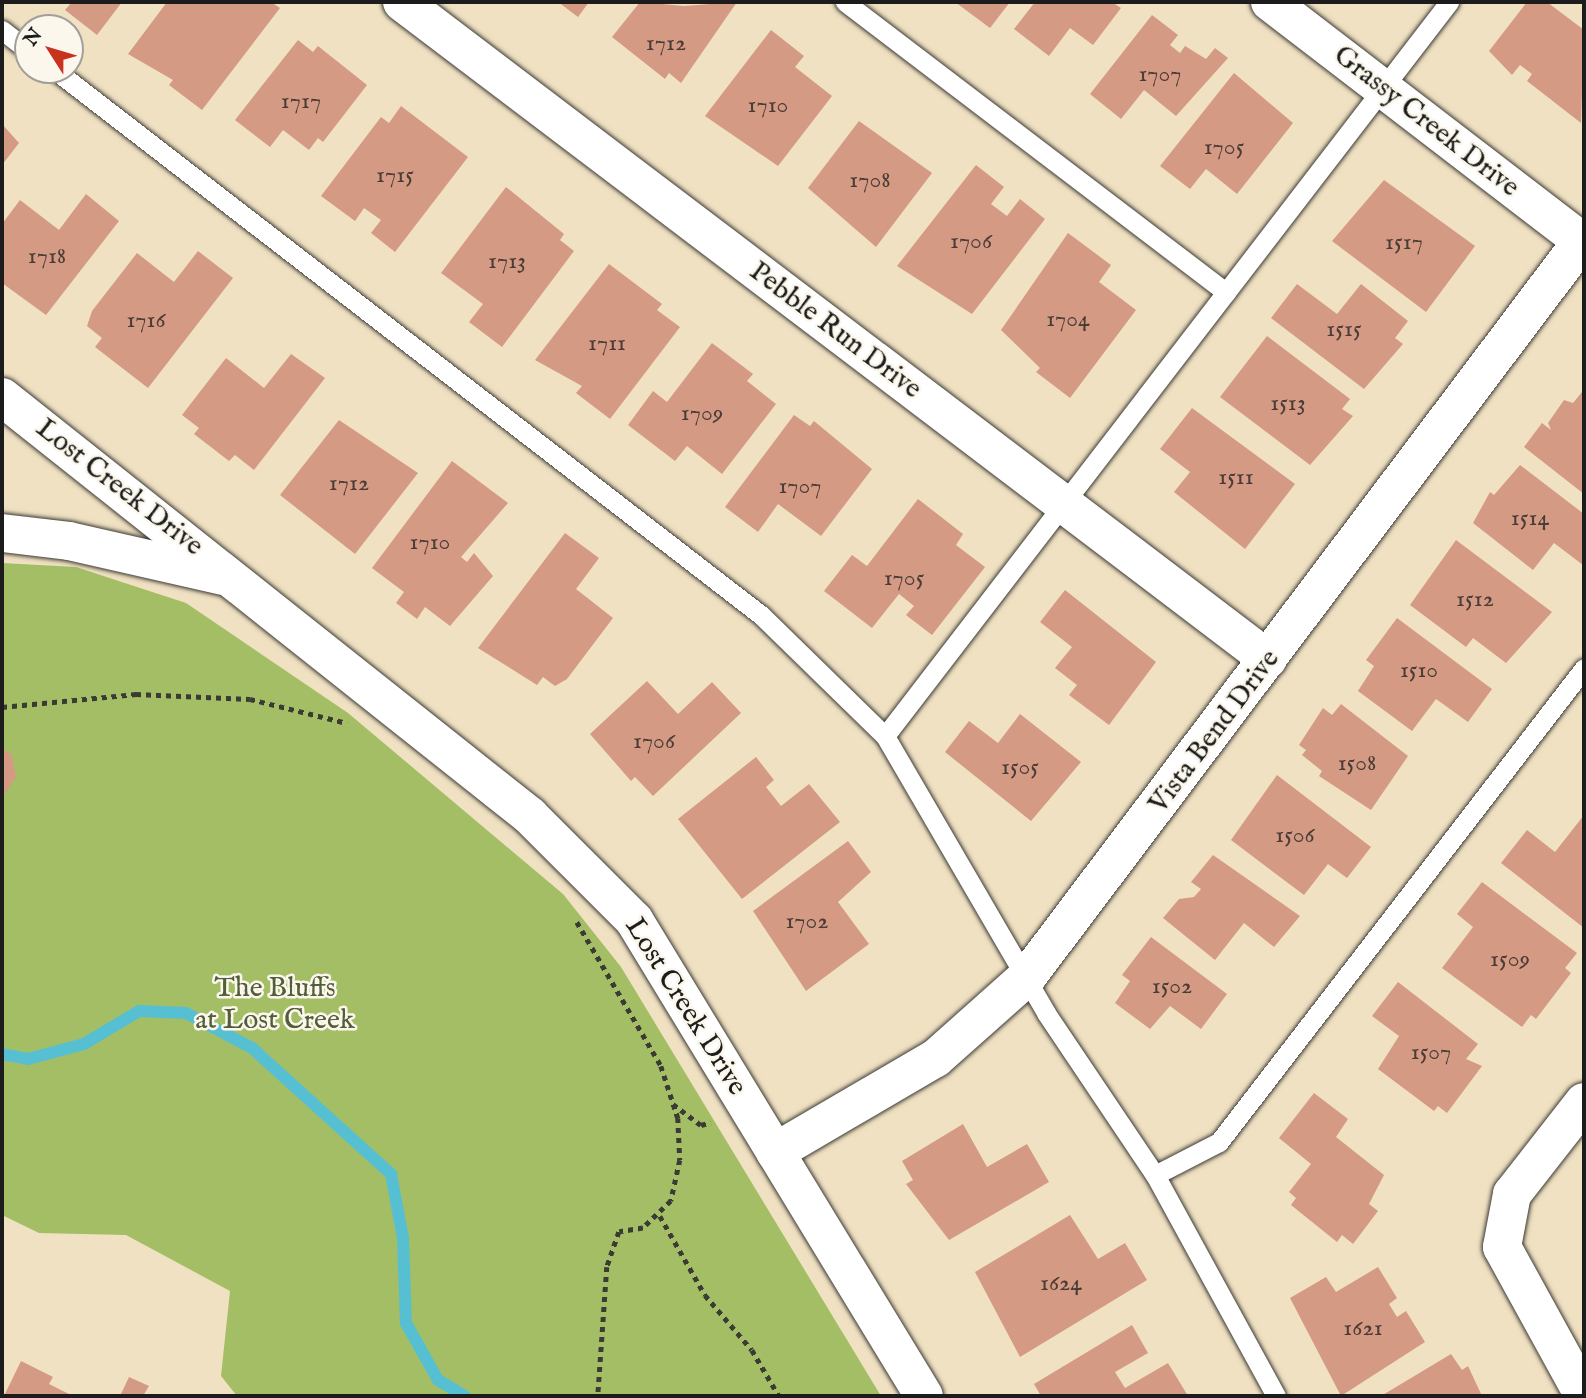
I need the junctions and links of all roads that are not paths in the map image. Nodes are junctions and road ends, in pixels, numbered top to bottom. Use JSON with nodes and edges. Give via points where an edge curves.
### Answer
{"nodes":[{"id":1,"x":402,"y":2,"type":"edge"},
{"id":2,"x":845,"y":2,"type":"edge"},
{"id":3,"x":1270,"y":2,"type":"edge"},
{"id":4,"x":1449,"y":2,"type":"edge"},
{"id":5,"x":72,"y":84,"type":"edge"},
{"id":6,"x":1382,"y":89,"type":"junction"},
{"id":7,"x":1583,"y":240,"type":"edge"},
{"id":8,"x":1226,"y":292,"type":"junction"},
{"id":9,"x":2,"y":397,"type":"edge"},
{"id":10,"x":1063,"y":504,"type":"junction"},
{"id":11,"x":2,"y":533,"type":"edge"},
{"id":12,"x":236,"y":579,"type":"junction"},
{"id":13,"x":1268,"y":659,"type":"junction"},
{"id":14,"x":1584,"y":668,"type":"edge"},
{"id":15,"x":885,"y":736,"type":"junction"},
{"id":16,"x":1027,"y":977,"type":"junction"},
{"id":17,"x":1584,"y":1102,"type":"edge"},
{"id":18,"x":775,"y":1152,"type":"junction"},
{"id":19,"x":1155,"y":1175,"type":"junction"},
{"id":20,"x":924,"y":1396,"type":"edge"},
{"id":21,"x":1276,"y":1396,"type":"edge"},
{"id":22,"x":1584,"y":1396,"type":"edge"}],
"edges":[{"from":1,"to":10,"type":"street","name":"Pebble Run Drive"},
{"from":2,"to":8,"type":"lane"},
{"from":3,"to":6,"type":"street","name":"Grassy Creek Drive"},
{"from":4,"to":6,"type":"lane"},
{"from":5,"to":15,"type":"lane","via":[[761,615]]},
{"from":6,"to":7,"type":"street","name":"Grassy Creek Drive"},
{"from":6,"to":8,"type":"lane"},
{"from":7,"to":13,"type":"street","name":"Vista Bend Drive"},
{"from":8,"to":10,"type":"lane"},
{"from":9,"to":12,"type":"street","name":"Lost Creek Drive"},
{"from":10,"to":13,"type":"street","name":"Pebble Run Drive"},
{"from":10,"to":15,"type":"lane"},
{"from":11,"to":12,"type":"street","name":"Lost Creek Drive","via":[[69,541]]},
{"from":12,"to":18,"type":"street","name":"Lost Creek Drive","via":[[530,816],[634,920]]},
{"from":13,"to":16,"type":"street","name":"Vista Bend Drive"},
{"from":14,"to":19,"type":"lane","via":[[1219,1142]]},
{"from":15,"to":16,"type":"lane"},
{"from":16,"to":18,"type":"street","name":"Vista Bend Drive","via":[[936,1058]]},
{"from":16,"to":19,"type":"lane"},
{"from":17,"to":22,"type":"street","via":[[1512,1194],[1503,1247]]},
{"from":18,"to":20,"type":"street","name":"Lost Creek Drive"},
{"from":19,"to":21,"type":"lane"}]}
